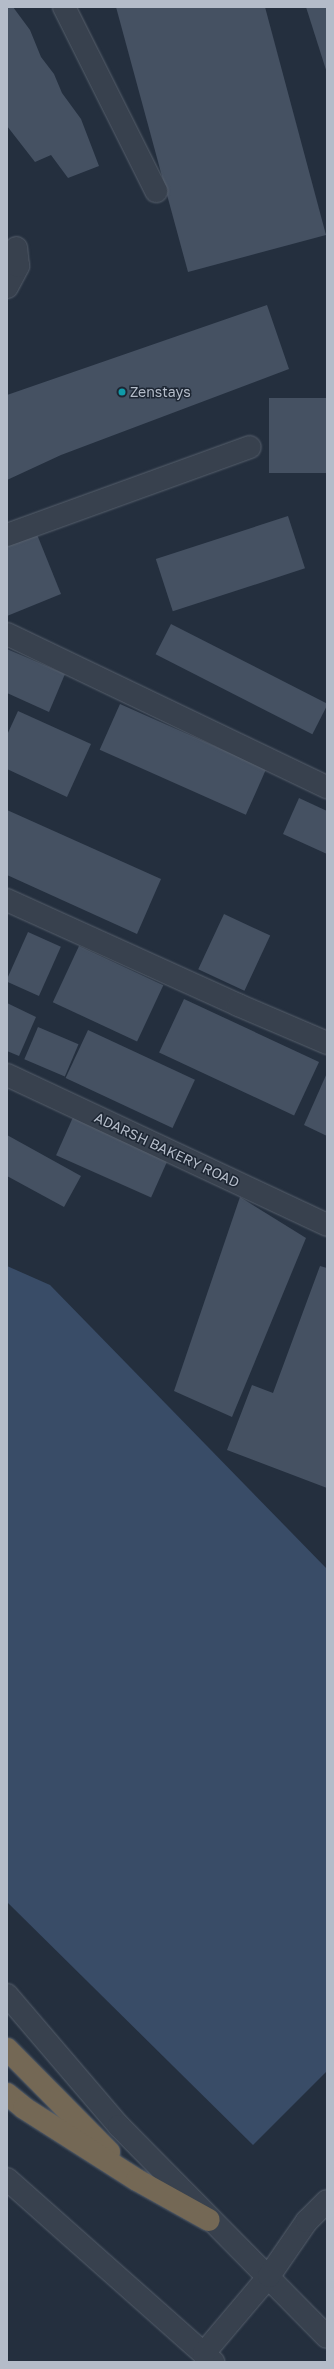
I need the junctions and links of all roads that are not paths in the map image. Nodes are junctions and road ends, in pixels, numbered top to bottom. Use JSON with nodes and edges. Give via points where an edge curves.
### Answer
{"nodes":[{"id":1,"x":64,"y":7,"type":"edge"},
{"id":2,"x":156,"y":191,"type":"dead end"},
{"id":3,"x":16,"y":248,"type":"dead end"},
{"id":4,"x":7,"y":287,"type":"edge"},
{"id":5,"x":250,"y":447,"type":"dead end"},
{"id":6,"x":7,"y":535,"type":"edge"},
{"id":7,"x":7,"y":634,"type":"edge"},
{"id":8,"x":327,"y":787,"type":"edge"},
{"id":9,"x":7,"y":900,"type":"edge"},
{"id":10,"x":327,"y":1042,"type":"edge"},
{"id":11,"x":7,"y":1075,"type":"edge"},
{"id":12,"x":327,"y":1225,"type":"edge"},
{"id":13,"x":7,"y":1995,"type":"edge"},
{"id":14,"x":7,"y":2049,"type":"edge"},
{"id":15,"x":7,"y":2094,"type":"edge"},
{"id":16,"x":7,"y":2179,"type":"edge"},
{"id":17,"x":137,"y":2180,"type":"junction"},
{"id":18,"x":327,"y":2201,"type":"edge"},
{"id":19,"x":209,"y":2220,"type":"junction"},
{"id":20,"x":269,"y":2276,"type":"junction"},
{"id":21,"x":327,"y":2337,"type":"edge"},
{"id":22,"x":209,"y":2358,"type":"edge"}],
"edges":[{"from":1,"to":2,"type":"street"},
{"from":3,"to":4,"type":"street","via":[[18,266]]},
{"from":5,"to":6,"type":"street"},
{"from":7,"to":8,"type":"street"},
{"from":9,"to":10,"type":"street","via":[[238,1005]]},
{"from":11,"to":12,"type":"street","name":"ADARSH BAKERY ROAD"},
{"from":13,"to":19,"type":"street","via":[[119,2126]]},
{"from":14,"to":17,"type":"highway"},
{"from":15,"to":17,"type":"highway","via":[[24,2108]]},
{"from":16,"to":22,"type":"street"},
{"from":17,"to":19,"type":"highway"},
{"from":18,"to":20,"type":"street","via":[[307,2221]]},
{"from":19,"to":20,"type":"street"},
{"from":20,"to":21,"type":"street"},
{"from":20,"to":22,"type":"street"}]}
